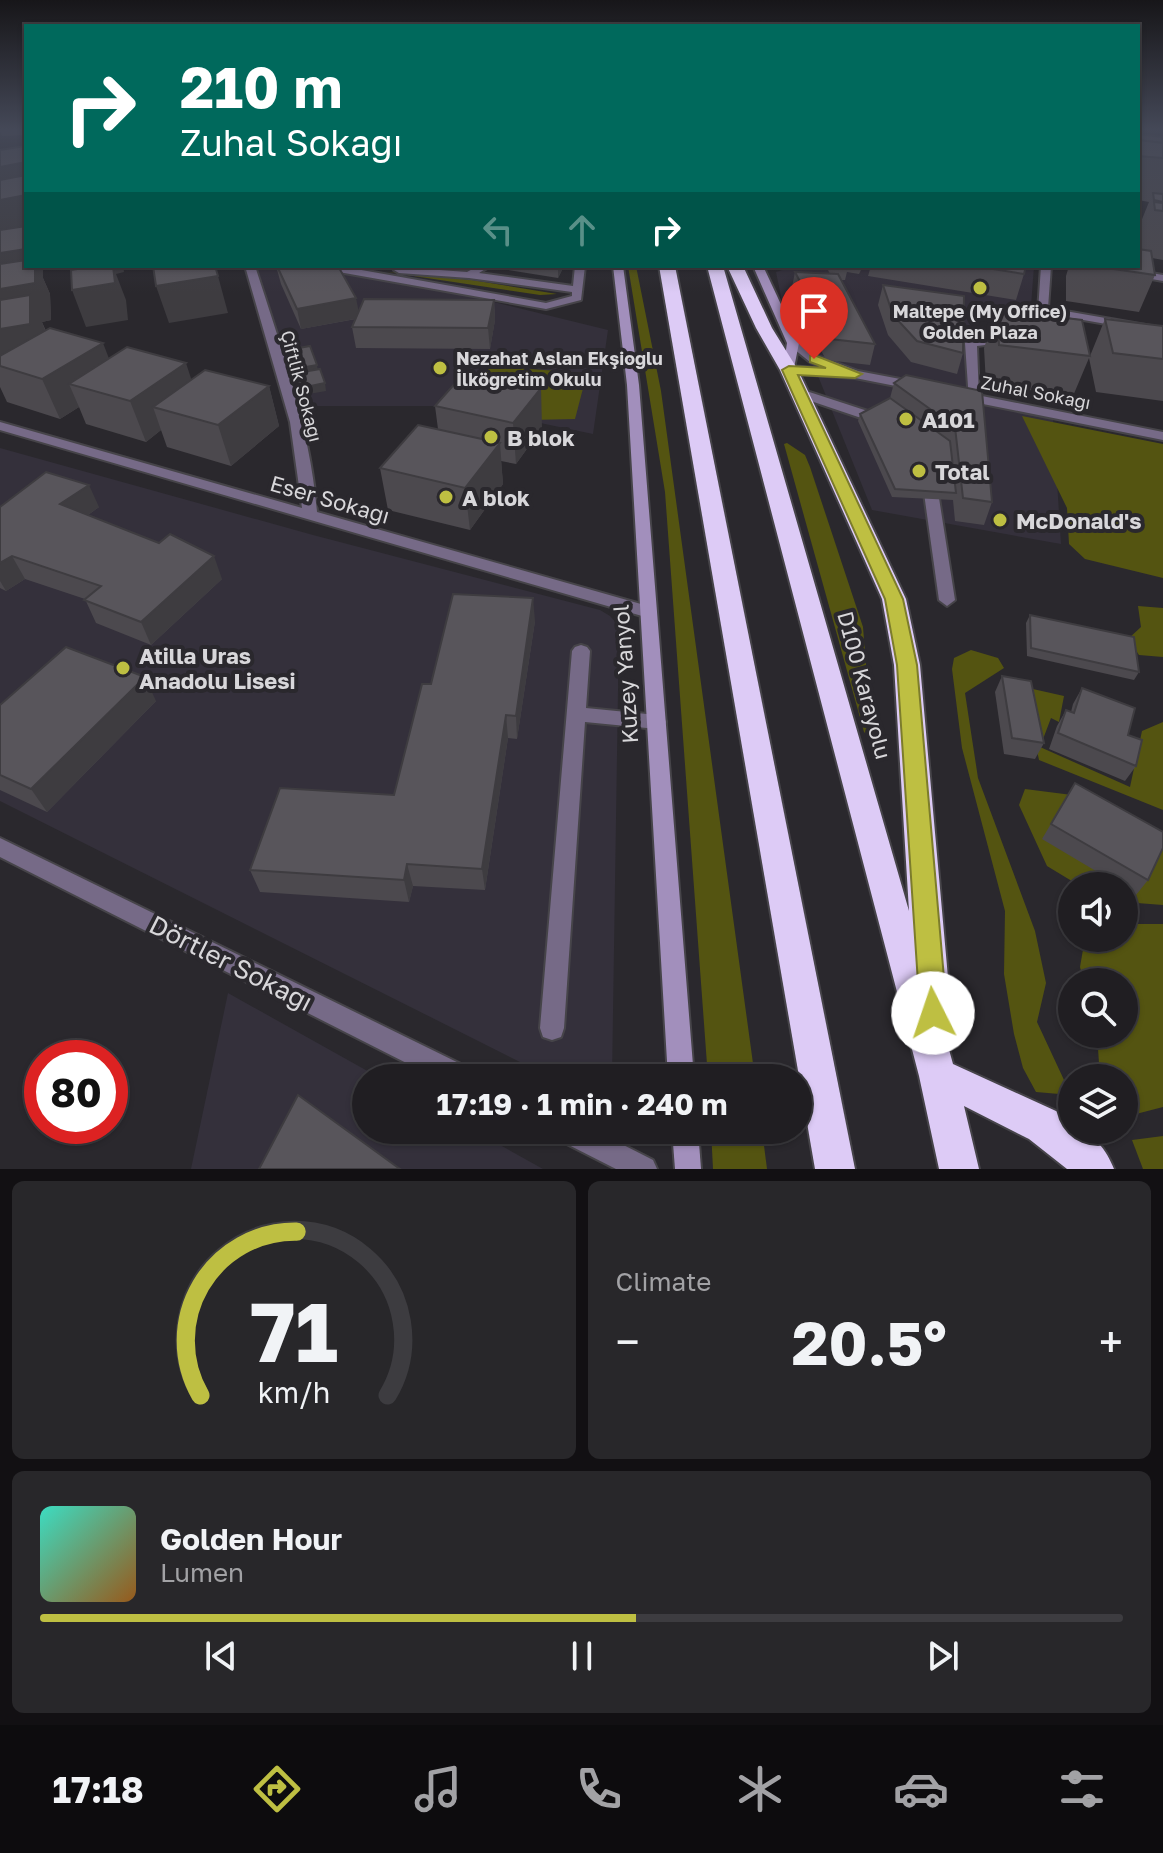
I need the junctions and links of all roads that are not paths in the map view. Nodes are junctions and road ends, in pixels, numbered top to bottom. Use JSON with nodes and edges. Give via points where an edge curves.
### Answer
{"nodes":[{"id":1,"x":251,"y":268,"type":"edge"},
{"id":2,"x":333,"y":268,"type":"edge"},
{"id":3,"x":481,"y":268,"type":"edge"},
{"id":4,"x":580,"y":268,"type":"edge"},
{"id":5,"x":618,"y":268,"type":"edge"},
{"id":6,"x":667,"y":268,"type":"edge"},
{"id":7,"x":716,"y":268,"type":"edge"},
{"id":8,"x":736,"y":268,"type":"edge"},
{"id":9,"x":759,"y":268,"type":"edge"},
{"id":10,"x":1046,"y":268,"type":"edge"},
{"id":11,"x":1118,"y":271,"type":"edge"},
{"id":12,"x":366,"y":274,"type":"junction"},
{"id":13,"x":469,"y":275,"type":"junction"},
{"id":14,"x":1163,"y":278,"type":"edge"},
{"id":15,"x":578,"y":290,"type":"junction"},
{"id":16,"x":1163,"y":331,"type":"edge"},
{"id":17,"x":1013,"y":341,"type":"edge"},
{"id":18,"x":793,"y":343,"type":"junction"},
{"id":19,"x":855,"y":374,"type":"junction"},
{"id":20,"x":793,"y":381,"type":"junction"},
{"id":21,"x":929,"y":389,"type":"edge"},
{"id":22,"x":944,"y":392,"type":"edge"},
{"id":23,"x":973,"y":398,"type":"junction"},
{"id":24,"x":0,"y":426,"type":"edge"},
{"id":25,"x":894,"y":430,"type":"edge"},
{"id":26,"x":1163,"y":436,"type":"edge"},
{"id":27,"x":922,"y":460,"type":"edge"},
{"id":28,"x":310,"y":517,"type":"junction"},
{"id":29,"x":947,"y":600,"type":"dead end"},
{"id":30,"x":649,"y":612,"type":"junction"},
{"id":31,"x":581,"y":651,"type":"dead end"},
{"id":32,"x":575,"y":714,"type":"junction"},
{"id":33,"x":657,"y":722,"type":"junction"},
{"id":34,"x":0,"y":847,"type":"edge"},
{"id":35,"x":552,"y":1028,"type":"dead end"},
{"id":36,"x":434,"y":1064,"type":"edge"},
{"id":37,"x":680,"y":1064,"type":"edge"},
{"id":38,"x":938,"y":1076,"type":"junction"},
{"id":39,"x":594,"y":1144,"type":"edge"},
{"id":40,"x":686,"y":1144,"type":"edge"},
{"id":41,"x":644,"y":1169,"type":"edge"},
{"id":42,"x":688,"y":1169,"type":"edge"},
{"id":43,"x":835,"y":1169,"type":"edge"},
{"id":44,"x":959,"y":1169,"type":"edge"},
{"id":45,"x":1094,"y":1169,"type":"edge"}],
"edges":[{"from":1,"to":28,"type":"street","name":"Çiftlik Sokağı","via":[[291,405]]},
{"from":2,"to":12,"type":"street"},
{"from":3,"to":13,"type":"street"},
{"from":4,"to":15,"type":"street"},
{"from":5,"to":30,"type":"main road","name":"Kuzey Yanyol","via":[[633,385]]},
{"from":6,"to":43,"type":"highway"},
{"from":7,"to":38,"type":"highway","name":"D100 Karayolu"},
{"from":8,"to":20,"type":"highway"},
{"from":9,"to":18,"type":"main road"},
{"from":10,"to":16,"type":"street","via":[[1042,310]]},
{"from":11,"to":14,"type":"street"},
{"from":12,"to":13,"type":"street","via":[[385,269]]},
{"from":12,"to":15,"type":"street","via":[[546,306],[577,298]]},
{"from":13,"to":15,"type":"street"},
{"from":17,"to":23,"type":"street","via":[[971,343]]},
{"from":18,"to":19,"type":"street","via":[[814,359]]},
{"from":18,"to":20,"type":"main road"},
{"from":19,"to":20,"type":"street"},
{"from":19,"to":21,"type":"street"},
{"from":20,"to":25,"type":"street"},
{"from":20,"to":38,"type":"highway","via":[[894,599],[907,665]]},
{"from":22,"to":23,"type":"street","name":"Zuhal Sokağı"},
{"from":23,"to":26,"type":"street","name":"Zuhal Sokağı"},
{"from":24,"to":28,"type":"street","name":"Eser Sokağı"},
{"from":27,"to":29,"type":"street"},
{"from":28,"to":30,"type":"street","name":"Eser Sokağı"},
{"from":30,"to":33,"type":"main road","name":"Kuzey Yanyol"},
{"from":31,"to":32,"type":"street"},
{"from":32,"to":33,"type":"street"},
{"from":32,"to":35,"type":"street"},
{"from":33,"to":37,"type":"main road","name":"Kuzey Yanyol"},
{"from":34,"to":36,"type":"street","name":"Dörtler Sokağı"},
{"from":38,"to":44,"type":"highway","name":"D100 Karayolu"},
{"from":38,"to":45,"type":"highway","via":[[1031,1119],[1080,1151]]},
{"from":39,"to":41,"type":"street"},
{"from":40,"to":42,"type":"main road"}]}
